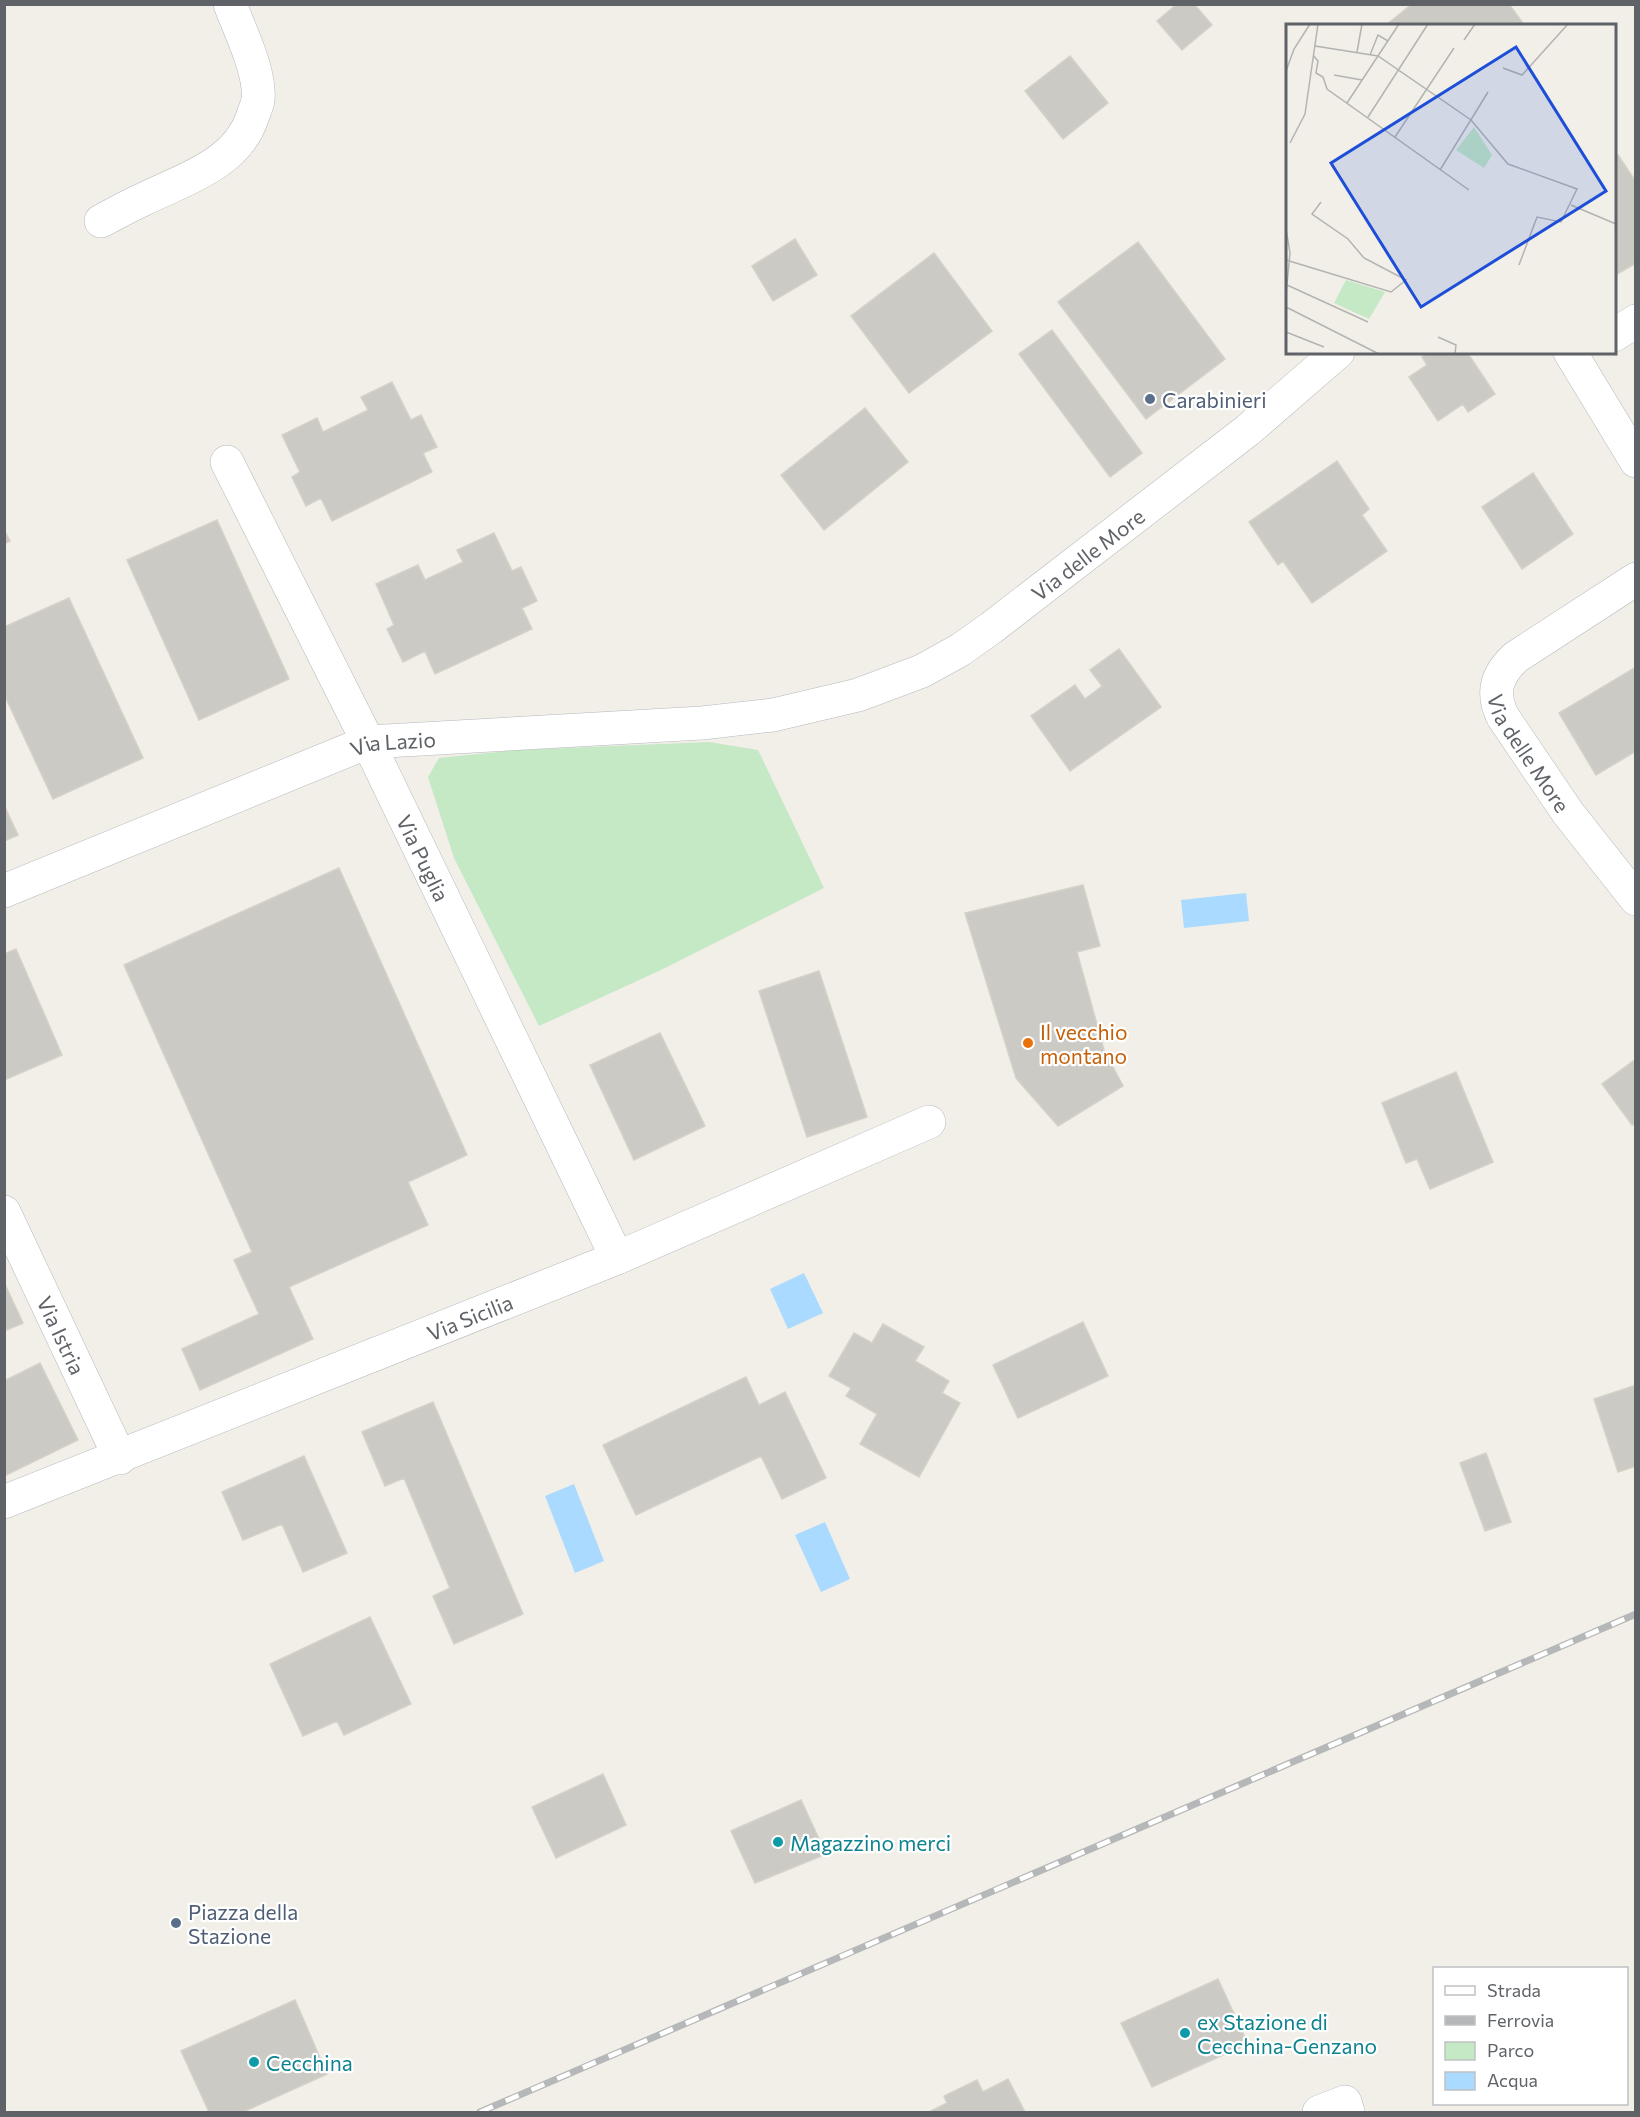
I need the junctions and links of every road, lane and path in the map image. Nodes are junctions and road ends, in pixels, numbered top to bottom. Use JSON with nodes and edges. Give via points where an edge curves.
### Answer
{"nodes":[{"id":1,"x":230,"y":4,"type":"edge"},
{"id":2,"x":101,"y":221,"type":"dead end"},
{"id":3,"x":1635,"y":321,"type":"edge"},
{"id":4,"x":1616,"y":334,"type":"edge"},
{"id":5,"x":1336,"y":354,"type":"edge"},
{"id":6,"x":1578,"y":356,"type":"edge"},
{"id":7,"x":1635,"y":461,"type":"edge"},
{"id":8,"x":227,"y":462,"type":"dead end"},
{"id":9,"x":1635,"y":579,"type":"edge"},
{"id":10,"x":808,"y":708,"type":"joint"},
{"id":11,"x":368,"y":742,"type":"junction"},
{"id":12,"x":4,"y":891,"type":"edge"},
{"id":13,"x":1635,"y":899,"type":"edge"},
{"id":14,"x":929,"y":1122,"type":"dead end"},
{"id":15,"x":4,"y":1212,"type":"edge"},
{"id":16,"x":617,"y":1258,"type":"junction"},
{"id":17,"x":120,"y":1458,"type":"junction"},
{"id":18,"x":4,"y":1502,"type":"edge"},
{"id":19,"x":1319,"y":2112,"type":"edge"},
{"id":20,"x":1348,"y":2112,"type":"edge"}],
"edges":[{"from":1,"to":2,"type":"street","via":[[256,79],[258,101],[249,124],[237,144],[206,169]]},
{"from":3,"to":4,"type":"street"},
{"from":5,"to":10,"type":"street","name":"Via delle More","via":[[1228,446],[960,650],[876,689]]},
{"from":6,"to":7,"type":"street"},
{"from":8,"to":11,"type":"street","name":"Via Puglia"},
{"from":9,"to":13,"type":"street","name":"Via delle More","via":[[1516,657],[1500,674],[1496,686],[1503,717]]},
{"from":10,"to":11,"type":"street","name":"Via Lazio","via":[[702,723]]},
{"from":11,"to":12,"type":"street","name":"Via Lazio"},
{"from":11,"to":16,"type":"street","name":"Via Puglia"},
{"from":14,"to":16,"type":"street","name":"Via Sicilia"},
{"from":15,"to":17,"type":"street","name":"Via Istria"},
{"from":16,"to":17,"type":"street","name":"Via Sicilia"},
{"from":17,"to":18,"type":"street","name":"Via Sicilia"},
{"from":19,"to":20,"type":"street","via":[[1344,2102]]}]}
